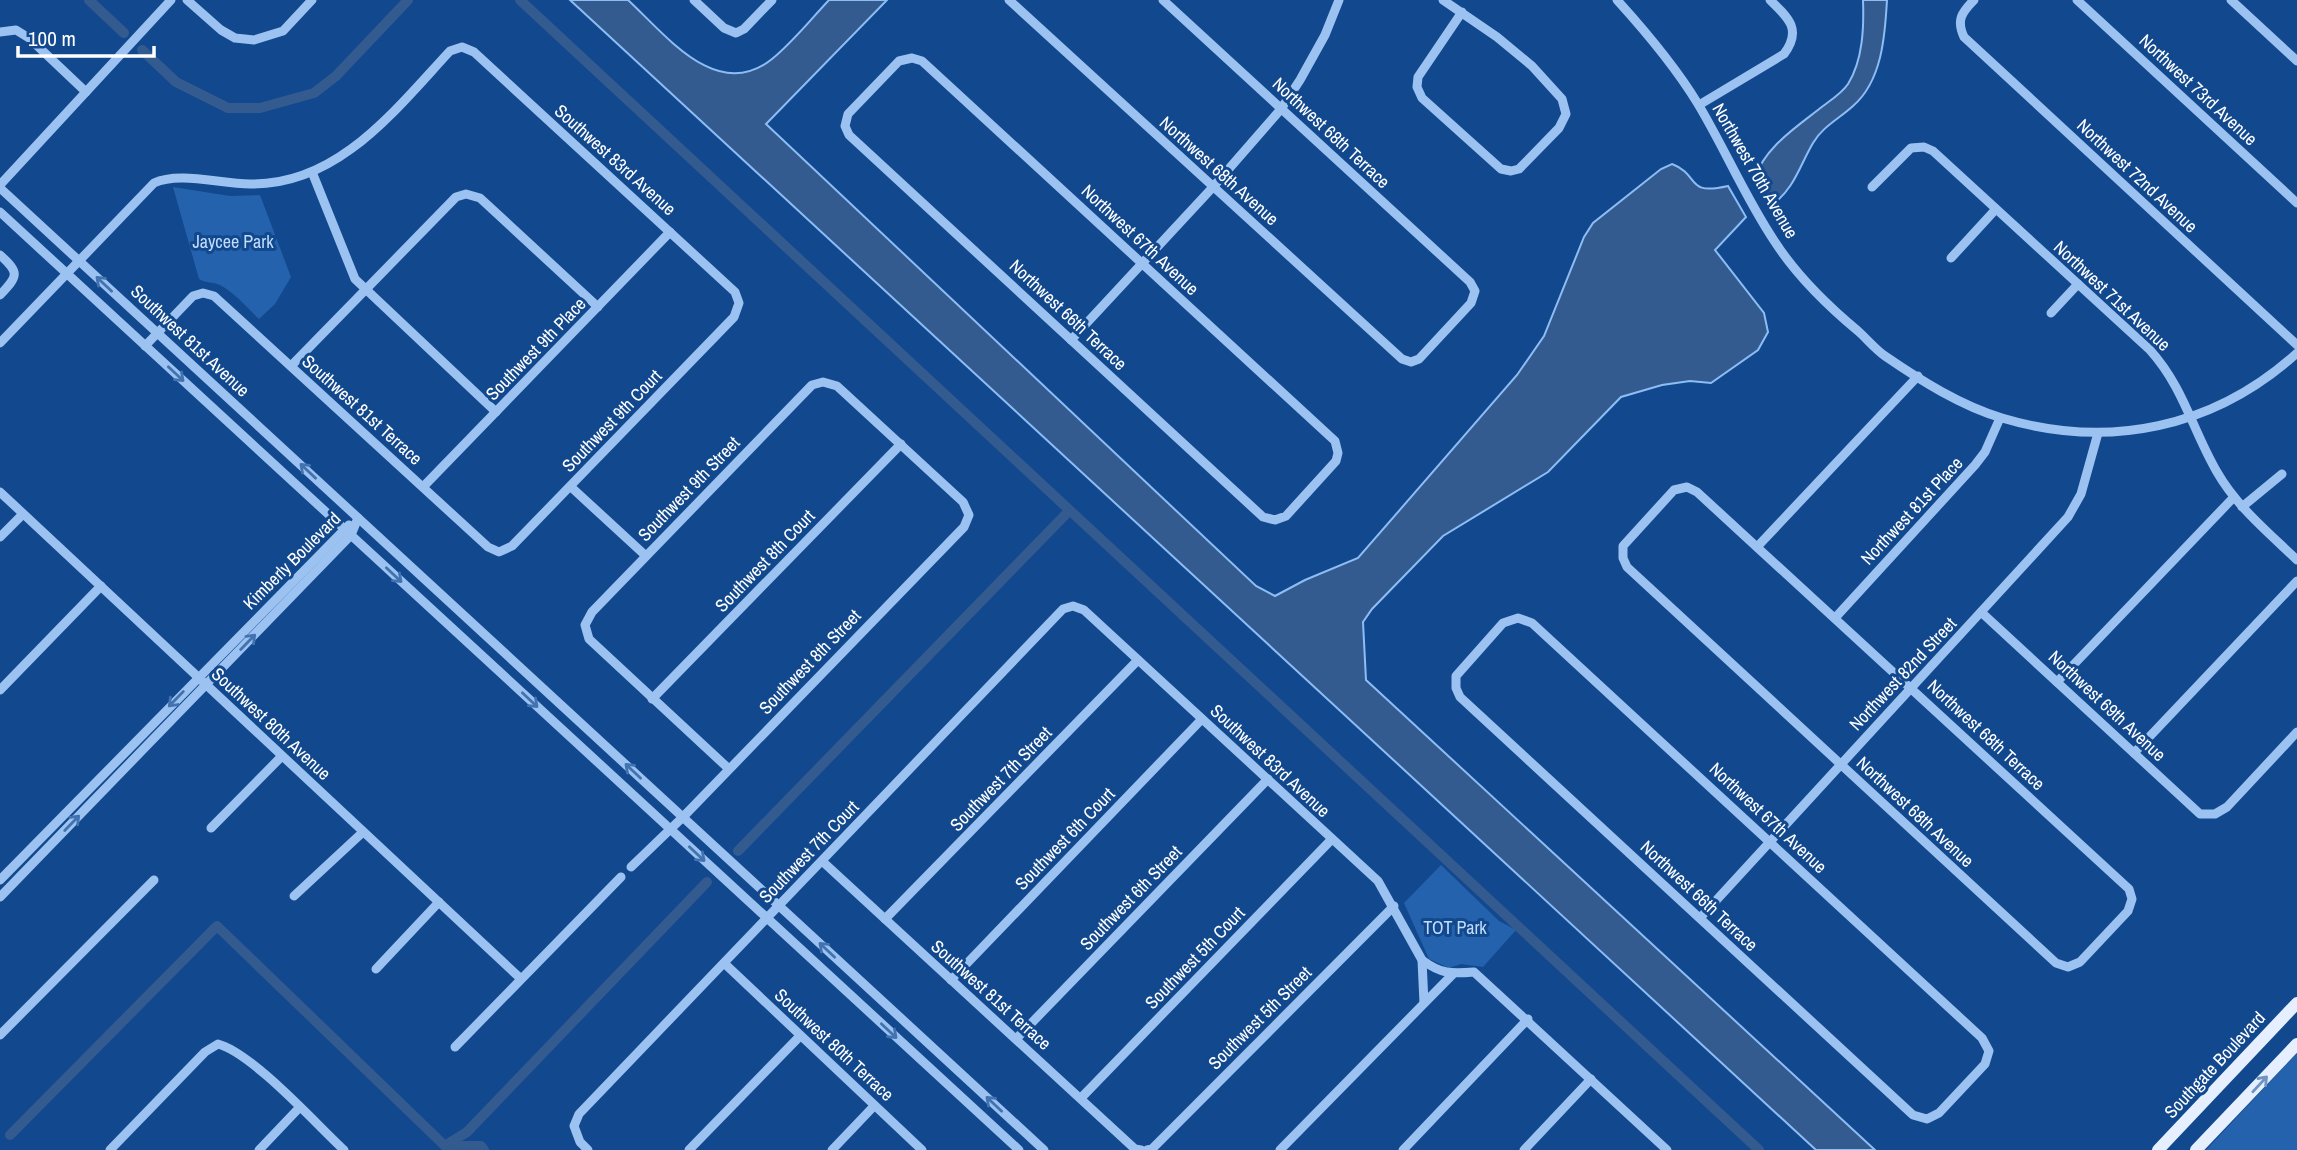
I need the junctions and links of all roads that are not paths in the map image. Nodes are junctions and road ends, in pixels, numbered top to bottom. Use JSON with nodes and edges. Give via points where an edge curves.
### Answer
{"nodes":[{"id":1,"x":171,"y":0,"type":"edge"},
{"id":2,"x":187,"y":0,"type":"edge"},
{"id":3,"x":312,"y":0,"type":"edge"},
{"id":4,"x":694,"y":0,"type":"edge"},
{"id":5,"x":772,"y":0,"type":"edge"},
{"id":6,"x":1009,"y":0,"type":"edge"},
{"id":7,"x":1163,"y":0,"type":"edge"},
{"id":8,"x":1339,"y":0,"type":"edge"},
{"id":9,"x":1443,"y":0,"type":"edge"},
{"id":10,"x":1617,"y":0,"type":"edge"},
{"id":11,"x":1770,"y":0,"type":"edge"},
{"id":12,"x":1974,"y":0,"type":"edge"},
{"id":13,"x":2077,"y":0,"type":"edge"},
{"id":14,"x":2231,"y":0,"type":"edge"},
{"id":15,"x":1462,"y":12,"type":"junction"},
{"id":16,"x":0,"y":32,"type":"edge"},
{"id":17,"x":912,"y":58,"type":"joint"},
{"id":18,"x":2297,"y":61,"type":"edge"},
{"id":19,"x":86,"y":92,"type":"junction"},
{"id":20,"x":1699,"y":105,"type":"junction"},
{"id":21,"x":1281,"y":109,"type":"junction"},
{"id":22,"x":312,"y":172,"type":"junction"},
{"id":23,"x":0,"y":187,"type":"edge"},
{"id":24,"x":1213,"y":187,"type":"junction"},
{"id":25,"x":1872,"y":187,"type":"dead end"},
{"id":26,"x":2297,"y":203,"type":"edge"},
{"id":27,"x":1996,"y":209,"type":"junction"},
{"id":28,"x":0,"y":212,"type":"edge"},
{"id":29,"x":670,"y":232,"type":"junction"},
{"id":30,"x":0,"y":255,"type":"edge"},
{"id":31,"x":1951,"y":258,"type":"dead end"},
{"id":32,"x":80,"y":261,"type":"junction"},
{"id":33,"x":1142,"y":265,"type":"junction"},
{"id":34,"x":67,"y":274,"type":"junction"},
{"id":35,"x":2078,"y":284,"type":"junction"},
{"id":36,"x":364,"y":290,"type":"junction"},
{"id":37,"x":0,"y":295,"type":"edge"},
{"id":38,"x":739,"y":303,"type":"joint"},
{"id":39,"x":598,"y":307,"type":"junction"},
{"id":40,"x":2051,"y":313,"type":"dead end"},
{"id":41,"x":158,"y":333,"type":"junction"},
{"id":42,"x":1071,"y":340,"type":"junction"},
{"id":43,"x":0,"y":343,"type":"edge"},
{"id":44,"x":2297,"y":345,"type":"edge"},
{"id":45,"x":145,"y":346,"type":"junction"},
{"id":46,"x":2297,"y":353,"type":"edge"},
{"id":47,"x":1410,"y":362,"type":"joint"},
{"id":48,"x":291,"y":366,"type":"junction"},
{"id":49,"x":1918,"y":376,"type":"junction"},
{"id":50,"x":496,"y":412,"type":"junction"},
{"id":51,"x":2190,"y":417,"type":"junction"},
{"id":52,"x":2000,"y":418,"type":"junction"},
{"id":53,"x":2098,"y":433,"type":"junction"},
{"id":54,"x":901,"y":444,"type":"junction"},
{"id":55,"x":2282,"y":474,"type":"dead end"},
{"id":56,"x":423,"y":487,"type":"junction"},
{"id":57,"x":571,"y":487,"type":"junction"},
{"id":58,"x":0,"y":492,"type":"edge"},
{"id":59,"x":2234,"y":497,"type":"junction"},
{"id":60,"x":2242,"y":507,"type":"junction"},
{"id":61,"x":23,"y":514,"type":"junction"},
{"id":62,"x":358,"y":518,"type":"junction"},
{"id":63,"x":1275,"y":520,"type":"joint"},
{"id":64,"x":347,"y":532,"type":"junction"},
{"id":65,"x":0,"y":537,"type":"edge"},
{"id":66,"x":1757,"y":547,"type":"junction"},
{"id":67,"x":499,"y":552,"type":"joint"},
{"id":68,"x":646,"y":556,"type":"junction"},
{"id":69,"x":1623,"y":558,"type":"joint"},
{"id":70,"x":2297,"y":560,"type":"edge"},
{"id":71,"x":2297,"y":580,"type":"edge"},
{"id":72,"x":101,"y":586,"type":"junction"},
{"id":73,"x":1073,"y":606,"type":"joint"},
{"id":74,"x":1981,"y":612,"type":"junction"},
{"id":75,"x":1518,"y":618,"type":"joint"},
{"id":76,"x":1835,"y":618,"type":"junction"},
{"id":77,"x":1138,"y":660,"type":"junction"},
{"id":78,"x":198,"y":677,"type":"junction"},
{"id":79,"x":2057,"y":682,"type":"junction"},
{"id":80,"x":206,"y":684,"type":"junction"},
{"id":81,"x":1912,"y":688,"type":"junction"},
{"id":82,"x":0,"y":690,"type":"edge"},
{"id":83,"x":652,"y":699,"type":"junction"},
{"id":84,"x":1202,"y":719,"type":"junction"},
{"id":85,"x":2297,"y":732,"type":"edge"},
{"id":86,"x":2134,"y":753,"type":"junction"},
{"id":87,"x":282,"y":756,"type":"junction"},
{"id":88,"x":1840,"y":764,"type":"junction"},
{"id":89,"x":729,"y":769,"type":"junction"},
{"id":90,"x":1268,"y":779,"type":"junction"},
{"id":91,"x":683,"y":817,"type":"junction"},
{"id":92,"x":211,"y":828,"type":"dead end"},
{"id":93,"x":670,"y":829,"type":"junction"},
{"id":94,"x":363,"y":832,"type":"junction"},
{"id":95,"x":1332,"y":839,"type":"junction"},
{"id":96,"x":1770,"y":842,"type":"junction"},
{"id":97,"x":822,"y":860,"type":"junction"},
{"id":98,"x":631,"y":867,"type":"dead end"},
{"id":99,"x":621,"y":877,"type":"dead end"},
{"id":100,"x":0,"y":880,"type":"edge"},
{"id":101,"x":154,"y":880,"type":"dead end"},
{"id":102,"x":294,"y":896,"type":"dead end"},
{"id":103,"x":0,"y":897,"type":"edge"},
{"id":104,"x":439,"y":902,"type":"junction"},
{"id":105,"x":779,"y":905,"type":"junction"},
{"id":106,"x":1394,"y":906,"type":"junction"},
{"id":107,"x":767,"y":918,"type":"junction"},
{"id":108,"x":1700,"y":918,"type":"junction"},
{"id":109,"x":886,"y":919,"type":"junction"},
{"id":110,"x":1422,"y":960,"type":"junction"},
{"id":111,"x":724,"y":963,"type":"junction"},
{"id":112,"x":2068,"y":967,"type":"joint"},
{"id":113,"x":376,"y":969,"type":"dead end"},
{"id":114,"x":1453,"y":974,"type":"junction"},
{"id":115,"x":520,"y":978,"type":"junction"},
{"id":116,"x":951,"y":980,"type":"junction"},
{"id":117,"x":1423,"y":1003,"type":"junction"},
{"id":118,"x":2297,"y":1003,"type":"edge"},
{"id":119,"x":1528,"y":1019,"type":"junction"},
{"id":120,"x":0,"y":1035,"type":"edge"},
{"id":121,"x":800,"y":1036,"type":"junction"},
{"id":122,"x":1016,"y":1039,"type":"junction"},
{"id":123,"x":2297,"y":1044,"type":"edge"},
{"id":124,"x":454,"y":1047,"type":"dead end"},
{"id":125,"x":1591,"y":1079,"type":"junction"},
{"id":126,"x":1081,"y":1098,"type":"junction"},
{"id":127,"x":874,"y":1106,"type":"junction"},
{"id":128,"x":299,"y":1108,"type":"junction"},
{"id":129,"x":1927,"y":1119,"type":"joint"},
{"id":130,"x":1657,"y":1141,"type":"junction"},
{"id":131,"x":110,"y":1150,"type":"edge"},
{"id":132,"x":259,"y":1150,"type":"edge"},
{"id":133,"x":344,"y":1150,"type":"edge"},
{"id":134,"x":589,"y":1150,"type":"edge"},
{"id":135,"x":689,"y":1150,"type":"edge"},
{"id":136,"x":832,"y":1150,"type":"edge"},
{"id":137,"x":922,"y":1150,"type":"edge"},
{"id":138,"x":1019,"y":1150,"type":"edge"},
{"id":139,"x":1044,"y":1150,"type":"edge"},
{"id":140,"x":1141,"y":1150,"type":"edge"},
{"id":141,"x":1147,"y":1150,"type":"edge"},
{"id":142,"x":1280,"y":1150,"type":"edge"},
{"id":143,"x":1403,"y":1150,"type":"edge"},
{"id":144,"x":1524,"y":1150,"type":"edge"},
{"id":145,"x":1648,"y":1150,"type":"edge"},
{"id":146,"x":1667,"y":1150,"type":"edge"},
{"id":147,"x":2158,"y":1150,"type":"edge"},
{"id":148,"x":2196,"y":1150,"type":"edge"}],
"edges":[{"from":1,"to":19,"type":"street"},
{"from":2,"to":3,"type":"street","via":[[221,30],[235,38],[254,40],[283,32]]},
{"from":4,"to":5,"type":"street","via":[[724,29],[736,33]]},
{"from":6,"to":24,"type":"street","name":"Northwest 68th Avenue"},
{"from":7,"to":21,"type":"street","name":"Northwest 68th Terrace"},
{"from":8,"to":21,"type":"street","via":[[1325,35]]},
{"from":9,"to":15,"type":"street"},
{"from":10,"to":20,"type":"street","name":"Northwest 70th Avenue","via":[[1666,57]]},
{"from":11,"to":20,"type":"street","via":[[1791,23],[1791,45],[1784,54]]},
{"from":12,"to":44,"type":"street","name":"Northwest 72nd Avenue","via":[[1961,14],[1964,37]]},
{"from":13,"to":26,"type":"street","name":"Northwest 73rd Avenue"},
{"from":14,"to":18,"type":"street"},
{"from":15,"to":15,"type":"street","via":[[1418,77],[1417,87],[1422,97],[1501,169],[1519,169],[1559,128],[1566,114],[1562,99],[1532,66]]},
{"from":16,"to":19,"type":"street","via":[[16,30],[29,38]]},
{"from":17,"to":33,"type":"street","name":"Northwest 67th Avenue","via":[[922,61]]},
{"from":17,"to":42,"type":"street","name":"Northwest 66th Terrace","via":[[899,61],[848,114],[845,126],[849,135]]},
{"from":19,"to":23,"type":"street"},
{"from":20,"to":49,"type":"street","name":"Northwest 70th Avenue","via":[[1775,242],[1802,277],[1884,355]]},
{"from":21,"to":24,"type":"street"},
{"from":21,"to":47,"type":"street","name":"Northwest 68th Terrace","via":[[1475,291],[1471,303],[1419,359]]},
{"from":22,"to":29,"type":"street","name":"Southwest 83rd Avenue","via":[[349,152],[450,51],[463,47],[474,51]]},
{"from":22,"to":32,"type":"street","via":[[254,185],[164,178]]},
{"from":22,"to":36,"type":"street","via":[[355,279]]},
{"from":23,"to":32,"type":"street","name":"Southwest 81st Avenue"},
{"from":24,"to":33,"type":"street"},
{"from":24,"to":47,"type":"street","name":"Northwest 68th Avenue"},
{"from":25,"to":27,"type":"street","name":"Northwest 71st Avenue","via":[[1911,148],[1924,147],[1933,150]]},
{"from":27,"to":31,"type":"street"},
{"from":27,"to":35,"type":"street","name":"Northwest 71st Avenue"},
{"from":28,"to":34,"type":"street","name":"Southwest 81st Avenue"},
{"from":29,"to":38,"type":"street","name":"Southwest 83rd Avenue","via":[[735,292]]},
{"from":29,"to":39,"type":"street","name":"Southwest 9th Place"},
{"from":30,"to":37,"type":"street","via":[[15,275]]},
{"from":32,"to":34,"type":"street"},
{"from":41,"to":32,"type":"street","name":"Southwest 81st Avenue","one_way":true},
{"from":33,"to":42,"type":"street"},
{"from":33,"to":63,"type":"street","name":"Northwest 67th Avenue","via":[[1335,441],[1336,461],[1286,516]]},
{"from":34,"to":43,"type":"street"},
{"from":34,"to":45,"type":"street","name":"Southwest 81st Avenue"},
{"from":35,"to":40,"type":"street"},
{"from":35,"to":51,"type":"street","name":"Northwest 71st Avenue","via":[[2150,349],[2180,391]]},
{"from":36,"to":39,"type":"street","via":[[456,197],[466,194],[480,198]]},
{"from":36,"to":48,"type":"street"},
{"from":36,"to":50,"type":"street"},
{"from":38,"to":57,"type":"street","name":"Southwest 9th Court","via":[[734,317]]},
{"from":39,"to":50,"type":"street","name":"Southwest 9th Place"},
{"from":41,"to":45,"type":"street"},
{"from":41,"to":48,"type":"street","name":"Southwest 81st Terrace","via":[[192,296],[203,293],[214,296]]},
{"from":62,"to":41,"type":"street","name":"Southwest 81st Avenue","one_way":true},
{"from":42,"to":63,"type":"street","name":"Northwest 66th Terrace","via":[[1263,516]]},
{"from":45,"to":64,"type":"street","name":"Southwest 81st Avenue","one_way":true},
{"from":46,"to":51,"type":"street","via":[[2255,386]]},
{"from":48,"to":56,"type":"street","name":"Southwest 81st Terrace"},
{"from":49,"to":52,"type":"street","name":"Northwest 70th Avenue"},
{"from":49,"to":66,"type":"street"},
{"from":50,"to":56,"type":"street","name":"Southwest 9th Place"},
{"from":51,"to":53,"type":"street","name":"Northwest 70th Avenue","via":[[2167,425]]},
{"from":51,"to":59,"type":"street","name":"Northwest 71st Avenue"},
{"from":52,"to":53,"type":"street","name":"Northwest 70th Avenue"},
{"from":52,"to":76,"type":"street","name":"Northwest 81st Place","via":[[1975,465]]},
{"from":53,"to":74,"type":"street","name":"Northwest 82nd Street","via":[[2081,494],[2068,517]]},
{"from":54,"to":68,"type":"street","name":"Southwest 9th Street","via":[[837,386],[812,385]]},
{"from":54,"to":83,"type":"street","name":"Southwest 8th Court"},
{"from":54,"to":89,"type":"street","name":"Southwest 8th Street","via":[[963,502],[969,515],[964,527]]},
{"from":55,"to":60,"type":"street"},
{"from":56,"to":67,"type":"street","name":"Southwest 81st Terrace"},
{"from":57,"to":67,"type":"street","name":"Southwest 9th Court","via":[[512,546]]},
{"from":57,"to":68,"type":"street"},
{"from":58,"to":61,"type":"street","name":"Southwest 80th Avenue"},
{"from":59,"to":60,"type":"street","name":"Northwest 71st Avenue"},
{"from":59,"to":79,"type":"street"},
{"from":60,"to":70,"type":"street","name":"Northwest 71st Avenue"},
{"from":61,"to":65,"type":"street"},
{"from":61,"to":72,"type":"street","name":"Southwest 80th Avenue"},
{"from":62,"to":64,"type":"street","name":"Kimberly Boulevard"},
{"from":91,"to":62,"type":"street","name":"Southwest 81st Avenue","one_way":true},
{"from":64,"to":78,"type":"street","name":"Kimberly Boulevard"},
{"from":80,"to":64,"type":"street","name":"Kimberly Boulevard","one_way":true},
{"from":64,"to":93,"type":"street","name":"Southwest 81st Avenue","one_way":true},
{"from":66,"to":69,"type":"street","name":"Northwest 68th Terrace","via":[[1687,487],[1674,490],[1623,546]]},
{"from":66,"to":76,"type":"street","name":"Northwest 68th Terrace"},
{"from":68,"to":83,"type":"street","name":"Southwest 9th Street","via":[[585,625],[589,639]]},
{"from":69,"to":88,"type":"street","name":"Northwest 68th Avenue","via":[[1627,567]]},
{"from":71,"to":86,"type":"street"},
{"from":72,"to":78,"type":"street","name":"Southwest 80th Avenue"},
{"from":72,"to":82,"type":"street"},
{"from":73,"to":77,"type":"street","name":"Southwest 83rd Avenue","via":[[1084,610]]},
{"from":73,"to":97,"type":"street","name":"Southwest 7th Court","via":[[1063,609]]},
{"from":74,"to":79,"type":"street","name":"Northwest 69th Avenue"},
{"from":74,"to":81,"type":"street","name":"Northwest 82nd Street"},
{"from":75,"to":96,"type":"street","name":"Northwest 67th Avenue","via":[[1532,622]]},
{"from":75,"to":108,"type":"street","name":"Northwest 66th Terrace","via":[[1503,623],[1456,676],[1460,697]]},
{"from":76,"to":81,"type":"street","name":"Northwest 68th Terrace"},
{"from":77,"to":84,"type":"street","name":"Southwest 83rd Avenue"},
{"from":77,"to":109,"type":"street","name":"Southwest 7th Street"},
{"from":78,"to":80,"type":"street","name":"Southwest 80th Avenue"},
{"from":78,"to":100,"type":"street","name":"Kimberly Boulevard","one_way":true},
{"from":79,"to":86,"type":"street","name":"Northwest 69th Avenue"},
{"from":80,"to":87,"type":"street","name":"Southwest 80th Avenue"},
{"from":103,"to":80,"type":"street","name":"Kimberly Boulevard","one_way":true},
{"from":81,"to":88,"type":"street","name":"Northwest 82nd Street"},
{"from":81,"to":112,"type":"street","name":"Northwest 68th Terrace","via":[[2129,889],[2128,911],[2080,962]]},
{"from":83,"to":89,"type":"street"},
{"from":84,"to":90,"type":"street","name":"Southwest 83rd Avenue"},
{"from":84,"to":116,"type":"street","name":"Southwest 6th Court"},
{"from":85,"to":86,"type":"street","name":"Northwest 69th Avenue","via":[[2227,807],[2215,814],[2200,814]]},
{"from":87,"to":92,"type":"street"},
{"from":87,"to":94,"type":"street","name":"Southwest 80th Avenue"},
{"from":88,"to":96,"type":"street","name":"Northwest 82nd Street"},
{"from":88,"to":112,"type":"street","name":"Northwest 68th Avenue","via":[[2056,963]]},
{"from":89,"to":91,"type":"street","name":"Southwest 8th Street"},
{"from":90,"to":95,"type":"street","name":"Southwest 83rd Avenue"},
{"from":90,"to":122,"type":"street","name":"Southwest 6th Street"},
{"from":91,"to":93,"type":"street","name":"Southwest 8th Street"},
{"from":91,"to":105,"type":"street","name":"Southwest 81st Avenue"},
{"from":93,"to":98,"type":"street","name":"Southwest 8th Street"},
{"from":93,"to":107,"type":"street","name":"Southwest 81st Avenue","one_way":true},
{"from":94,"to":102,"type":"street"},
{"from":94,"to":104,"type":"street","name":"Southwest 80th Avenue"},
{"from":95,"to":106,"type":"street","name":"Southwest 83rd Avenue","via":[[1378,880]]},
{"from":95,"to":126,"type":"street","name":"Southwest 5th Court"},
{"from":96,"to":108,"type":"street","name":"Northwest 82nd Street"},
{"from":96,"to":129,"type":"street","name":"Northwest 67th Avenue","via":[[1982,1038],[1989,1051],[1985,1064],[1939,1113]]},
{"from":97,"to":105,"type":"street","name":"Southwest 7th Court"},
{"from":97,"to":109,"type":"street","name":"Southwest 81st Terrace"},
{"from":99,"to":115,"type":"street"},
{"from":101,"to":120,"type":"street"},
{"from":104,"to":113,"type":"street"},
{"from":104,"to":115,"type":"street","name":"Southwest 80th Avenue"},
{"from":105,"to":107,"type":"street","name":"Southwest 7th Court"},
{"from":139,"to":105,"type":"street","name":"Southwest 81st Avenue","one_way":true},
{"from":106,"to":110,"type":"street","name":"Southwest 83rd Avenue"},
{"from":106,"to":141,"type":"street","name":"Southwest 5th Street"},
{"from":107,"to":111,"type":"street","name":"Southwest 7th Court"},
{"from":107,"to":138,"type":"street","name":"Southwest 81st Avenue","one_way":true},
{"from":108,"to":129,"type":"street","name":"Northwest 66th Terrace","via":[[1913,1115]]},
{"from":109,"to":116,"type":"street","name":"Southwest 81st Terrace"},
{"from":110,"to":114,"type":"street"},
{"from":110,"to":117,"type":"street","name":"Southwest 83rd Avenue"},
{"from":111,"to":121,"type":"street","name":"Southwest 80th Terrace"},
{"from":111,"to":134,"type":"street","name":"Southwest 7th Court","via":[[579,1114],[575,1126],[580,1142]]},
{"from":114,"to":117,"type":"street"},
{"from":114,"to":119,"type":"street","via":[[1474,971]]},
{"from":115,"to":124,"type":"street"},
{"from":116,"to":122,"type":"street","name":"Southwest 81st Terrace"},
{"from":117,"to":142,"type":"street"},
{"from":118,"to":147,"type":"main road","name":"Southgate Boulevard"},
{"from":119,"to":125,"type":"street"},
{"from":119,"to":143,"type":"street"},
{"from":121,"to":127,"type":"street","name":"Southwest 80th Terrace"},
{"from":121,"to":135,"type":"street"},
{"from":122,"to":126,"type":"street","name":"Southwest 81st Terrace"},
{"from":148,"to":123,"type":"main road","one_way":true},
{"from":125,"to":130,"type":"street"},
{"from":125,"to":144,"type":"street"},
{"from":126,"to":140,"type":"street","name":"Southwest 81st Terrace"},
{"from":127,"to":136,"type":"street"},
{"from":127,"to":137,"type":"street","name":"Southwest 80th Terrace"},
{"from":128,"to":131,"type":"street","via":[[253,1064],[218,1044]]},
{"from":128,"to":132,"type":"street"},
{"from":128,"to":133,"type":"street"},
{"from":130,"to":145,"type":"street"},
{"from":130,"to":146,"type":"street"}]}
